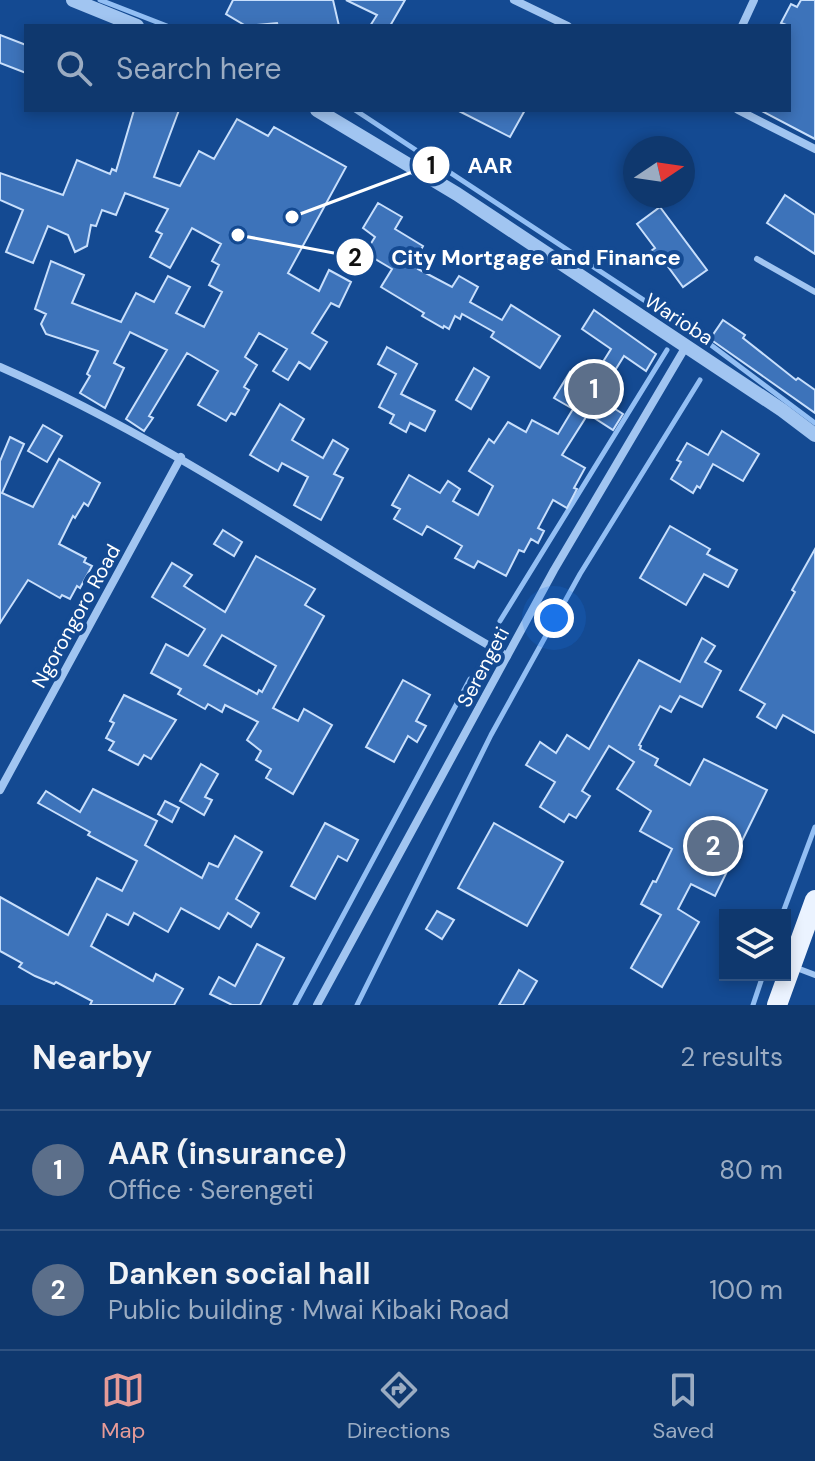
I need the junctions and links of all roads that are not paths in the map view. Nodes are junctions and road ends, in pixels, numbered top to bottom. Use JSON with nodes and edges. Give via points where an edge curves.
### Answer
{"nodes":[{"id":1,"x":73,"y":0,"type":"edge"},
{"id":2,"x":514,"y":0,"type":"edge"},
{"id":3,"x":754,"y":0,"type":"edge"},
{"id":4,"x":132,"y":24,"type":"edge"},
{"id":5,"x":564,"y":24,"type":"edge"},
{"id":6,"x":743,"y":24,"type":"edge"},
{"id":7,"x":320,"y":112,"type":"edge"},
{"id":8,"x":742,"y":112,"type":"edge"},
{"id":9,"x":815,"y":149,"type":"edge"},
{"id":10,"x":757,"y":259,"type":"dead end"},
{"id":11,"x":815,"y":292,"type":"edge"},
{"id":12,"x":685,"y":348,"type":"junction"},
{"id":13,"x":0,"y":367,"type":"edge"},
{"id":14,"x":815,"y":435,"type":"edge"},
{"id":15,"x":181,"y":457,"type":"junction"},
{"id":16,"x":507,"y":656,"type":"junction"},
{"id":17,"x":0,"y":790,"type":"edge"},
{"id":18,"x":814,"y":906,"type":"edge"},
{"id":19,"x":791,"y":966,"type":"joint"},
{"id":20,"x":815,"y":975,"type":"edge"},
{"id":21,"x":786,"y":981,"type":"edge"},
{"id":22,"x":317,"y":1005,"type":"edge"},
{"id":23,"x":777,"y":1005,"type":"edge"}],
"edges":[{"from":1,"to":4,"type":"street"},
{"from":2,"to":5,"type":"street"},
{"from":3,"to":6,"type":"street"},
{"from":7,"to":12,"type":"street","name":"Warioba","via":[[457,194]]},
{"from":8,"to":9,"type":"street"},
{"from":10,"to":11,"type":"lane"},
{"from":12,"to":14,"type":"street","name":"Warioba"},
{"from":12,"to":16,"type":"street","name":"Serengeti"},
{"from":13,"to":15,"type":"street"},
{"from":15,"to":16,"type":"street"},
{"from":15,"to":17,"type":"street","name":"Ngorongoro Road"},
{"from":16,"to":22,"type":"street","name":"Serengeti"},
{"from":18,"to":19,"type":"main road"},
{"from":19,"to":20,"type":"lane"},
{"from":21,"to":23,"type":"main road"}]}
